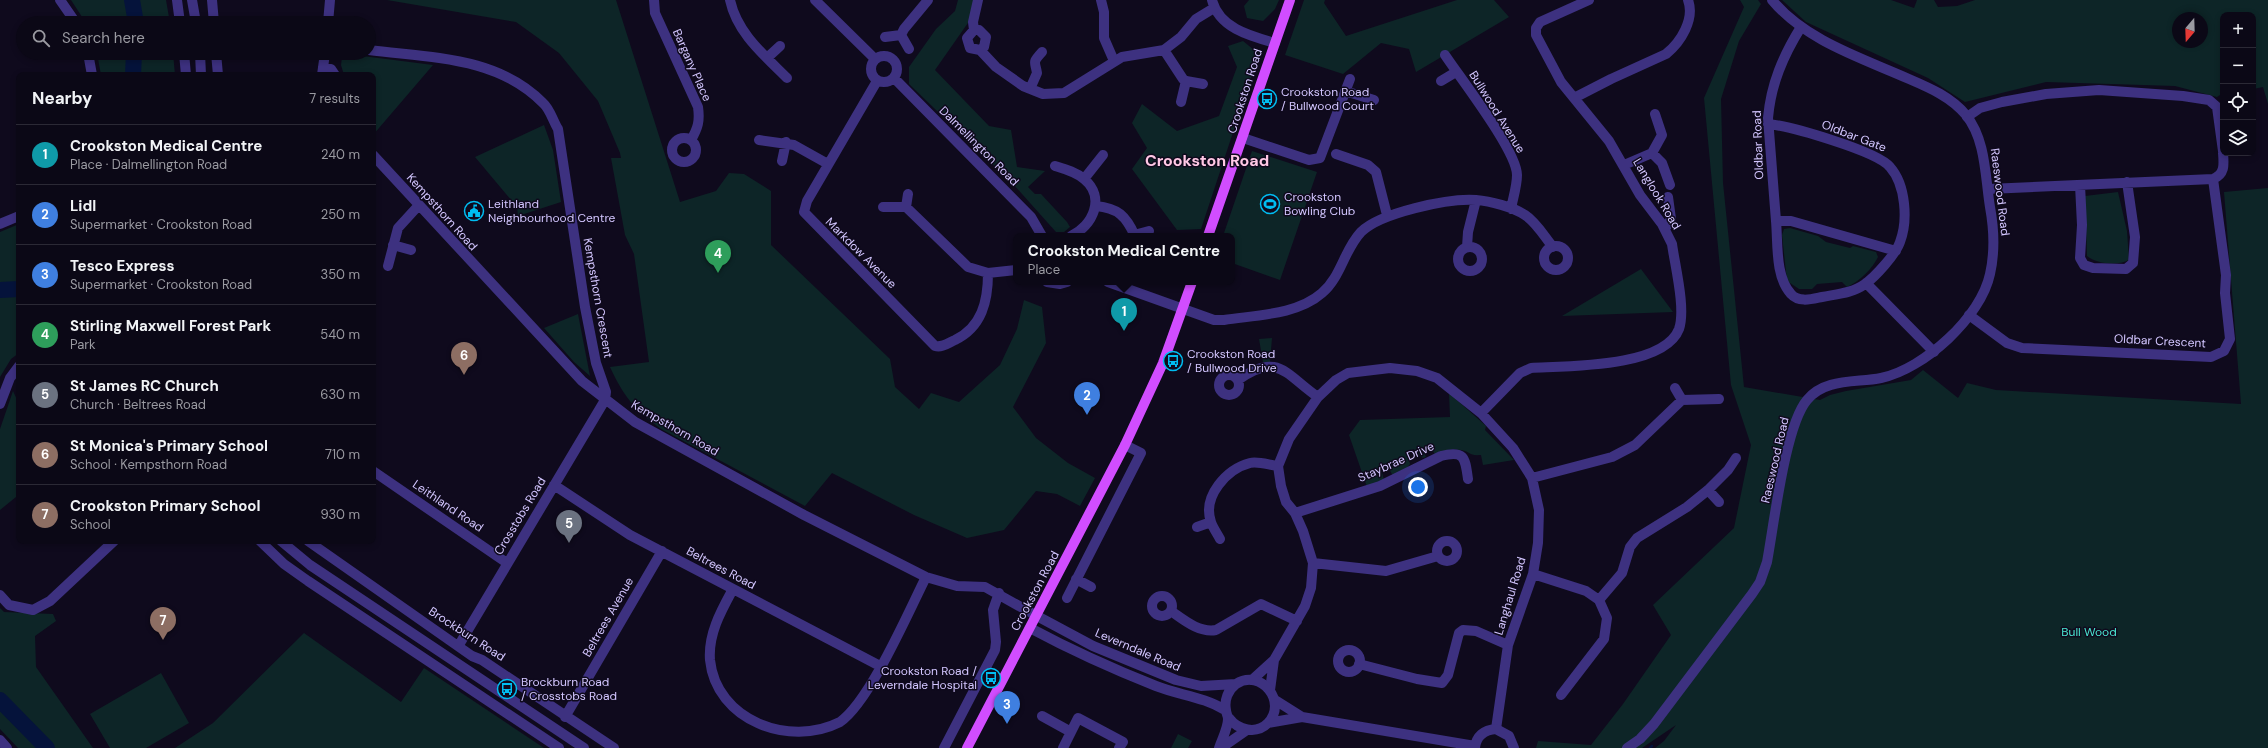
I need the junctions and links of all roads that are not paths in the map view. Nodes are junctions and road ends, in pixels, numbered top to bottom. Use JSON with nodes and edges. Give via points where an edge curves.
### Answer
{"nodes":[{"id":1,"x":60,"y":0,"type":"edge"},
{"id":2,"x":177,"y":0,"type":"edge"},
{"id":3,"x":192,"y":0,"type":"edge"},
{"id":4,"x":212,"y":0,"type":"edge"},
{"id":5,"x":330,"y":0,"type":"edge"},
{"id":6,"x":654,"y":0,"type":"edge"},
{"id":7,"x":730,"y":0,"type":"edge"},
{"id":8,"x":815,"y":0,"type":"edge"},
{"id":9,"x":928,"y":0,"type":"edge"},
{"id":10,"x":978,"y":0,"type":"edge"},
{"id":11,"x":1101,"y":0,"type":"edge"},
{"id":12,"x":1290,"y":0,"type":"edge"},
{"id":13,"x":1589,"y":0,"type":"edge"},
{"id":14,"x":1688,"y":0,"type":"edge"},
{"id":15,"x":1772,"y":0,"type":"edge"},
{"id":16,"x":1213,"y":4,"type":"edge"},
{"id":17,"x":71,"y":16,"type":"edge"},
{"id":18,"x":179,"y":16,"type":"edge"},
{"id":19,"x":195,"y":16,"type":"edge"},
{"id":20,"x":213,"y":16,"type":"edge"},
{"id":21,"x":329,"y":16,"type":"edge"},
{"id":22,"x":1800,"y":27,"type":"junction"},
{"id":23,"x":974,"y":30,"type":"junction"},
{"id":24,"x":902,"y":35,"type":"junction"},
{"id":25,"x":885,"y":37,"type":"dead end"},
{"id":26,"x":1275,"y":42,"type":"junction"},
{"id":27,"x":780,"y":46,"type":"dead end"},
{"id":28,"x":909,"y":50,"type":"dead end"},
{"id":29,"x":980,"y":50,"type":"junction"},
{"id":30,"x":1164,"y":50,"type":"junction"},
{"id":31,"x":376,"y":51,"type":"edge"},
{"id":32,"x":1042,"y":52,"type":"dead end"},
{"id":33,"x":1445,"y":55,"type":"dead end"},
{"id":34,"x":767,"y":58,"type":"junction"},
{"id":35,"x":875,"y":59,"type":"junction"},
{"id":36,"x":89,"y":60,"type":"edge"},
{"id":37,"x":184,"y":60,"type":"edge"},
{"id":38,"x":200,"y":60,"type":"edge"},
{"id":39,"x":217,"y":60,"type":"edge"},
{"id":40,"x":324,"y":60,"type":"edge"},
{"id":41,"x":1114,"y":60,"type":"junction"},
{"id":42,"x":322,"y":71,"type":"edge"},
{"id":43,"x":91,"y":72,"type":"edge"},
{"id":44,"x":186,"y":72,"type":"edge"},
{"id":45,"x":201,"y":72,"type":"edge"},
{"id":46,"x":218,"y":72,"type":"edge"},
{"id":47,"x":333,"y":72,"type":"edge"},
{"id":48,"x":1456,"y":72,"type":"junction"},
{"id":49,"x":787,"y":78,"type":"dead end"},
{"id":50,"x":894,"y":78,"type":"junction"},
{"id":51,"x":1350,"y":79,"type":"dead end"},
{"id":52,"x":877,"y":81,"type":"junction"},
{"id":53,"x":1186,"y":81,"type":"junction"},
{"id":54,"x":1440,"y":81,"type":"dead end"},
{"id":55,"x":1203,"y":84,"type":"dead end"},
{"id":56,"x":1030,"y":89,"type":"junction"},
{"id":57,"x":1345,"y":91,"type":"junction"},
{"id":58,"x":1574,"y":98,"type":"junction"},
{"id":59,"x":1374,"y":100,"type":"dead end"},
{"id":60,"x":1181,"y":102,"type":"dead end"},
{"id":61,"x":1656,"y":114,"type":"dead end"},
{"id":62,"x":1968,"y":117,"type":"junction"},
{"id":63,"x":1768,"y":124,"type":"junction"},
{"id":64,"x":2220,"y":130,"type":"edge"},
{"id":65,"x":1243,"y":138,"type":"junction"},
{"id":66,"x":691,"y":140,"type":"dead end"},
{"id":67,"x":759,"y":140,"type":"dead end"},
{"id":68,"x":786,"y":142,"type":"junction"},
{"id":69,"x":1652,"y":153,"type":"junction"},
{"id":70,"x":1336,"y":154,"type":"dead end"},
{"id":71,"x":1102,"y":156,"type":"dead end"},
{"id":72,"x":2223,"y":156,"type":"edge"},
{"id":73,"x":376,"y":158,"type":"edge"},
{"id":74,"x":782,"y":161,"type":"dead end"},
{"id":75,"x":828,"y":164,"type":"junction"},
{"id":76,"x":1624,"y":165,"type":"junction"},
{"id":77,"x":1056,"y":166,"type":"dead end"},
{"id":78,"x":1084,"y":179,"type":"junction"},
{"id":79,"x":2213,"y":179,"type":"junction"},
{"id":80,"x":2127,"y":182,"type":"junction"},
{"id":81,"x":1670,"y":185,"type":"dead end"},
{"id":82,"x":2080,"y":185,"type":"junction"},
{"id":83,"x":1988,"y":190,"type":"junction"},
{"id":84,"x":908,"y":194,"type":"dead end"},
{"id":85,"x":1668,"y":197,"type":"dead end"},
{"id":86,"x":1476,"y":200,"type":"junction"},
{"id":87,"x":419,"y":205,"type":"junction"},
{"id":88,"x":1096,"y":206,"type":"junction"},
{"id":89,"x":883,"y":207,"type":"dead end"},
{"id":90,"x":906,"y":207,"type":"junction"},
{"id":91,"x":1511,"y":209,"type":"junction"},
{"id":92,"x":1387,"y":215,"type":"junction"},
{"id":93,"x":16,"y":217,"type":"edge"},
{"id":94,"x":1776,"y":221,"type":"junction"},
{"id":95,"x":0,"y":224,"type":"edge"},
{"id":96,"x":1665,"y":229,"type":"junction"},
{"id":97,"x":1148,"y":231,"type":"dead end"},
{"id":98,"x":1040,"y":233,"type":"edge"},
{"id":99,"x":1078,"y":233,"type":"edge"},
{"id":100,"x":1134,"y":233,"type":"edge"},
{"id":101,"x":1142,"y":233,"type":"edge"},
{"id":102,"x":1209,"y":233,"type":"edge"},
{"id":103,"x":393,"y":245,"type":"junction"},
{"id":104,"x":1467,"y":247,"type":"dead end"},
{"id":105,"x":1552,"y":247,"type":"dead end"},
{"id":106,"x":411,"y":250,"type":"dead end"},
{"id":107,"x":1896,"y":251,"type":"junction"},
{"id":108,"x":388,"y":266,"type":"dead end"},
{"id":109,"x":1013,"y":270,"type":"edge"},
{"id":110,"x":988,"y":273,"type":"junction"},
{"id":111,"x":1117,"y":285,"type":"edge"},
{"id":112,"x":1191,"y":285,"type":"edge"},
{"id":113,"x":1863,"y":285,"type":"junction"},
{"id":114,"x":1183,"y":308,"type":"junction"},
{"id":115,"x":1968,"y":315,"type":"junction"},
{"id":116,"x":1934,"y":352,"type":"junction"},
{"id":117,"x":16,"y":370,"type":"edge"},
{"id":118,"x":1238,"y":380,"type":"dead end"},
{"id":119,"x":1675,"y":388,"type":"dead end"},
{"id":120,"x":1318,"y":397,"type":"junction"},
{"id":121,"x":1719,"y":399,"type":"dead end"},
{"id":122,"x":605,"y":400,"type":"junction"},
{"id":123,"x":1682,"y":400,"type":"junction"},
{"id":124,"x":0,"y":404,"type":"edge"},
{"id":125,"x":1481,"y":413,"type":"junction"},
{"id":126,"x":1125,"y":445,"type":"junction"},
{"id":127,"x":1736,"y":458,"type":"dead end"},
{"id":128,"x":1278,"y":466,"type":"junction"},
{"id":129,"x":376,"y":473,"type":"edge"},
{"id":130,"x":1532,"y":478,"type":"junction"},
{"id":131,"x":1468,"y":479,"type":"dead end"},
{"id":132,"x":554,"y":486,"type":"junction"},
{"id":133,"x":1708,"y":490,"type":"junction"},
{"id":134,"x":1719,"y":502,"type":"dead end"},
{"id":135,"x":1294,"y":513,"type":"junction"},
{"id":136,"x":1211,"y":522,"type":"junction"},
{"id":137,"x":1197,"y":527,"type":"dead end"},
{"id":138,"x":1220,"y":539,"type":"dead end"},
{"id":139,"x":111,"y":544,"type":"edge"},
{"id":140,"x":263,"y":544,"type":"edge"},
{"id":141,"x":281,"y":544,"type":"edge"},
{"id":142,"x":285,"y":544,"type":"edge"},
{"id":143,"x":312,"y":544,"type":"edge"},
{"id":144,"x":662,"y":551,"type":"junction"},
{"id":145,"x":273,"y":554,"type":"junction"},
{"id":146,"x":1438,"y":556,"type":"dead end"},
{"id":147,"x":508,"y":563,"type":"junction"},
{"id":148,"x":1313,"y":563,"type":"junction"},
{"id":149,"x":1533,"y":574,"type":"junction"},
{"id":150,"x":926,"y":578,"type":"junction"},
{"id":151,"x":1076,"y":579,"type":"junction"},
{"id":152,"x":1091,"y":587,"type":"dead end"},
{"id":153,"x":733,"y":589,"type":"junction"},
{"id":154,"x":999,"y":593,"type":"junction"},
{"id":155,"x":0,"y":595,"type":"edge"},
{"id":156,"x":1067,"y":598,"type":"dead end"},
{"id":157,"x":1599,"y":600,"type":"junction"},
{"id":158,"x":1171,"y":611,"type":"dead end"},
{"id":159,"x":1037,"y":616,"type":"junction"},
{"id":160,"x":1297,"y":621,"type":"junction"},
{"id":161,"x":1030,"y":628,"type":"junction"},
{"id":162,"x":458,"y":645,"type":"junction"},
{"id":163,"x":1508,"y":645,"type":"junction"},
{"id":164,"x":1274,"y":660,"type":"junction"},
{"id":165,"x":1359,"y":664,"type":"dead end"},
{"id":166,"x":880,"y":666,"type":"junction"},
{"id":167,"x":1252,"y":680,"type":"junction"},
{"id":168,"x":1236,"y":684,"type":"junction"},
{"id":169,"x":1270,"y":690,"type":"junction"},
{"id":170,"x":504,"y":695,"type":"junction"},
{"id":171,"x":1561,"y":695,"type":"dead end"},
{"id":172,"x":1275,"y":700,"type":"junction"},
{"id":173,"x":496,"y":706,"type":"junction"},
{"id":174,"x":1227,"y":714,"type":"junction"},
{"id":175,"x":1042,"y":716,"type":"dead end"},
{"id":176,"x":566,"y":717,"type":"junction"},
{"id":177,"x":1302,"y":717,"type":"junction"},
{"id":178,"x":1268,"y":723,"type":"junction"},
{"id":179,"x":1496,"y":729,"type":"junction"},
{"id":180,"x":1247,"y":730,"type":"junction"},
{"id":181,"x":1071,"y":732,"type":"junction"},
{"id":182,"x":0,"y":740,"type":"edge"},
{"id":183,"x":1475,"y":747,"type":"edge"},
{"id":184,"x":7,"y":748,"type":"edge"},
{"id":185,"x":559,"y":748,"type":"edge"},
{"id":186,"x":584,"y":748,"type":"edge"},
{"id":187,"x":614,"y":748,"type":"edge"},
{"id":188,"x":944,"y":748,"type":"edge"},
{"id":189,"x":967,"y":748,"type":"edge"},
{"id":190,"x":1063,"y":748,"type":"edge"},
{"id":191,"x":1119,"y":748,"type":"edge"},
{"id":192,"x":1220,"y":748,"type":"edge"},
{"id":193,"x":1514,"y":748,"type":"edge"},
{"id":194,"x":1627,"y":748,"type":"edge"}],
"edges":[{"from":1,"to":17,"type":"street"},
{"from":2,"to":18,"type":"street"},
{"from":3,"to":19,"type":"street"},
{"from":4,"to":20,"type":"street"},
{"from":5,"to":21,"type":"street"},
{"from":6,"to":66,"type":"street","name":"Bargany Place","via":[[655,13],[698,107],[699,123]]},
{"from":7,"to":34,"type":"street","via":[[736,20],[749,40]]},
{"from":8,"to":35,"type":"street"},
{"from":9,"to":24,"type":"street"},
{"from":10,"to":23,"type":"street","via":[[973,22]]},
{"from":11,"to":41,"type":"street","via":[[1104,12],[1104,38]]},
{"from":12,"to":26,"type":"main road","name":"Crookston Road"},
{"from":13,"to":58,"type":"street","name":"Langlook Road","via":[[1540,22],[1536,28],[1536,34],[1561,82]]},
{"from":14,"to":58,"type":"street","via":[[1688,23],[1674,48]]},
{"from":15,"to":22,"type":"street","name":"Raeswood Road"},
{"from":16,"to":26,"type":"street","via":[[1225,22],[1233,28],[1253,37]]},
{"from":16,"to":30,"type":"street","via":[[1181,37]]},
{"from":22,"to":62,"type":"street","name":"Raeswood Road","via":[[1820,39],[1941,94],[1959,106]]},
{"from":22,"to":63,"type":"street","name":"Oldbar Road","via":[[1779,68],[1769,105]]},
{"from":23,"to":29,"type":"street","via":[[984,33],[986,37],[987,42]]},
{"from":23,"to":29,"type":"street","via":[[967,38],[967,43],[970,48]]},
{"from":24,"to":25,"type":"street"},
{"from":24,"to":28,"type":"street"},
{"from":26,"to":65,"type":"main road","name":"Crookston Road"},
{"from":27,"to":34,"type":"street"},
{"from":29,"to":56,"type":"street","via":[[996,67]]},
{"from":30,"to":41,"type":"street"},
{"from":30,"to":53,"type":"street"},
{"from":31,"to":122,"type":"street","name":"Kempsthorn Crescent","via":[[460,61],[489,68],[523,86],[544,104],[558,129],[585,307],[596,363],[606,392]]},
{"from":32,"to":56,"type":"street","via":[[1035,60],[1037,73]]},
{"from":33,"to":48,"type":"street","name":"Bullwood Avenue"},
{"from":34,"to":49,"type":"street"},
{"from":35,"to":50,"type":"street","via":[[884,56],[893,60],[897,69]]},
{"from":35,"to":52,"type":"street","via":[[870,71]]},
{"from":36,"to":43,"type":"street"},
{"from":37,"to":44,"type":"street"},
{"from":38,"to":45,"type":"street"},
{"from":39,"to":46,"type":"street"},
{"from":40,"to":42,"type":"street"},
{"from":41,"to":56,"type":"street","via":[[1064,93],[1043,94]]},
{"from":42,"to":47,"type":"street","via":[[331,69]]},
{"from":48,"to":54,"type":"street"},
{"from":48,"to":91,"type":"street","name":"Bullwood Avenue","via":[[1514,161],[1517,175]]},
{"from":50,"to":52,"type":"street","via":[[889,82]]},
{"from":50,"to":98,"type":"street","name":"Dalmellington Road","via":[[1031,217]]},
{"from":51,"to":57,"type":"street"},
{"from":52,"to":75,"type":"street","name":"Markdow Avenue"},
{"from":53,"to":55,"type":"street"},
{"from":53,"to":60,"type":"street"},
{"from":57,"to":59,"type":"street"},
{"from":57,"to":65,"type":"street","via":[[1320,158],[1309,160]]},
{"from":58,"to":76,"type":"street","name":"Langlook Road","via":[[1609,141]]},
{"from":61,"to":69,"type":"street","via":[[1662,135]]},
{"from":62,"to":64,"type":"street","via":[[1986,105],[2046,94],[2098,90],[2209,100],[2217,107]]},
{"from":62,"to":83,"type":"street","name":"Raeswood Road","via":[[1979,138]]},
{"from":63,"to":94,"type":"street","name":"Oldbar Road"},
{"from":63,"to":107,"type":"street","name":"Oldbar Gate","via":[[1800,130],[1885,162],[1897,179],[1904,208],[1903,229]]},
{"from":65,"to":102,"type":"main road","name":"Crookston Road"},
{"from":67,"to":68,"type":"street"},
{"from":68,"to":74,"type":"street"},
{"from":68,"to":75,"type":"street"},
{"from":69,"to":76,"type":"street"},
{"from":69,"to":81,"type":"street","via":[[1662,163]]},
{"from":70,"to":92,"type":"street","via":[[1368,165],[1376,172]]},
{"from":71,"to":78,"type":"street"},
{"from":72,"to":79,"type":"street","via":[[2223,170]]},
{"from":73,"to":87,"type":"street","name":"Kempsthorn Road"},
{"from":75,"to":110,"type":"street","name":"Markdow Avenue","via":[[807,201],[804,212],[935,346],[943,346],[965,336],[974,327],[985,304]]},
{"from":76,"to":96,"type":"street","name":"Langlook Road","via":[[1640,195]]},
{"from":77,"to":78,"type":"street"},
{"from":78,"to":88,"type":"street","via":[[1090,186]]},
{"from":79,"to":80,"type":"street"},
{"from":79,"to":115,"type":"street","name":"Oldbar Crescent","via":[[2226,275],[2225,293],[2230,331],[2227,347],[2218,355],[2022,348],[2007,343]]},
{"from":80,"to":82,"type":"street"},
{"from":80,"to":82,"type":"street","via":[[2135,237],[2133,263],[2126,269],[2093,268],[2084,265],[2080,258]]},
{"from":82,"to":83,"type":"street"},
{"from":83,"to":115,"type":"street","name":"Raeswood Road","via":[[1994,238],[1990,275],[1982,295]]},
{"from":84,"to":90,"type":"street"},
{"from":85,"to":96,"type":"street","via":[[1670,219]]},
{"from":86,"to":91,"type":"street"},
{"from":86,"to":92,"type":"street","via":[[1441,203]]},
{"from":86,"to":104,"type":"street"},
{"from":87,"to":103,"type":"street","via":[[398,228]]},
{"from":87,"to":122,"type":"street","name":"Kempsthorn Road","via":[[582,381]]},
{"from":88,"to":99,"type":"street","via":[[1090,221]]},
{"from":88,"to":100,"type":"street","via":[[1115,209]]},
{"from":89,"to":90,"type":"street"},
{"from":90,"to":110,"type":"street","via":[[968,268]]},
{"from":91,"to":105,"type":"street","via":[[1525,215]]},
{"from":92,"to":114,"type":"street","via":[[1362,231],[1323,293],[1300,307],[1224,320],[1195,314]]},
{"from":93,"to":95,"type":"street"},
{"from":94,"to":107,"type":"street","via":[[1791,221]]},
{"from":94,"to":113,"type":"street","name":"Oldbar Road","via":[[1782,278],[1792,295],[1803,300],[1845,293]]},
{"from":96,"to":125,"type":"street","name":"Langlook Road","via":[[1672,244],[1680,306],[1679,330],[1671,341],[1653,353],[1608,364],[1531,368],[1520,373]]},
{"from":97,"to":101,"type":"street"},
{"from":103,"to":106,"type":"street"},
{"from":103,"to":108,"type":"street"},
{"from":107,"to":113,"type":"street"},
{"from":109,"to":110,"type":"street"},
{"from":111,"to":114,"type":"street"},
{"from":112,"to":114,"type":"main road","name":"Crookston Road"},
{"from":113,"to":116,"type":"street"},
{"from":114,"to":126,"type":"main road","name":"Crookston Road","via":[[1163,363]]},
{"from":115,"to":116,"type":"street","name":"Raeswood Road"},
{"from":116,"to":194,"type":"street","name":"Raeswood Road","via":[[1898,373],[1826,386],[1806,401],[1793,429],[1760,582],[1654,724]]},
{"from":117,"to":124,"type":"street","via":[[10,378]]},
{"from":118,"to":120,"type":"street","via":[[1261,367],[1274,366],[1294,376]]},
{"from":119,"to":123,"type":"street"},
{"from":120,"to":125,"type":"street","name":"Langhaul Road","via":[[1336,380],[1348,373],[1390,368],[1417,371],[1437,378]]},
{"from":120,"to":128,"type":"street","name":"Langhaul Road","via":[[1289,439]]},
{"from":121,"to":123,"type":"street"},
{"from":122,"to":132,"type":"street","name":"Crosstobs Road"},
{"from":122,"to":150,"type":"street","name":"Kempsthorn Road","via":[[634,422],[670,443]]},
{"from":123,"to":130,"type":"street","via":[[1636,445],[1612,457]]},
{"from":125,"to":130,"type":"street","name":"Langhaul Road","via":[[1513,448]]},
{"from":126,"to":151,"type":"street","via":[[1141,453]]},
{"from":126,"to":159,"type":"main road","name":"Crookston Road"},
{"from":127,"to":133,"type":"street"},
{"from":128,"to":135,"type":"street","name":"Langhaul Road","via":[[1280,486],[1286,502]]},
{"from":128,"to":136,"type":"street","via":[[1251,463],[1230,471],[1210,502]]},
{"from":129,"to":147,"type":"street","name":"Leithland Road"},
{"from":130,"to":149,"type":"street","name":"Langhaul Road","via":[[1539,510],[1538,543]]},
{"from":131,"to":135,"type":"street","name":"Staybrae Drive","via":[[1465,459],[1460,454],[1451,453],[1380,486]]},
{"from":132,"to":144,"type":"street","name":"Beltrees Road","via":[[630,535]]},
{"from":132,"to":147,"type":"street","name":"Crosstobs Road"},
{"from":133,"to":134,"type":"street"},
{"from":133,"to":157,"type":"street","via":[[1687,507],[1637,538],[1630,547],[1622,573]]},
{"from":135,"to":148,"type":"street","name":"Langhaul Road","via":[[1303,531]]},
{"from":136,"to":137,"type":"street"},
{"from":136,"to":138,"type":"street"},
{"from":139,"to":155,"type":"street","via":[[50,601],[34,610],[9,605]]},
{"from":140,"to":145,"type":"street"},
{"from":141,"to":145,"type":"street"},
{"from":142,"to":170,"type":"street","via":[[312,566]]},
{"from":143,"to":162,"type":"street","name":"Brockburn Road"},
{"from":144,"to":153,"type":"street","name":"Beltrees Road"},
{"from":144,"to":176,"type":"street","name":"Beltrees Avenue"},
{"from":145,"to":173,"type":"street","via":[[308,581]]},
{"from":146,"to":148,"type":"street","via":[[1386,571]]},
{"from":147,"to":162,"type":"street","name":"Crosstobs Road"},
{"from":148,"to":160,"type":"street","name":"Langhaul Road","via":[[1311,588]]},
{"from":149,"to":157,"type":"street","via":[[1586,591]]},
{"from":149,"to":163,"type":"street","name":"Langhaul Road"},
{"from":150,"to":154,"type":"street","name":"Kempsthorn Road","via":[[957,586],[985,587]]},
{"from":150,"to":166,"type":"street"},
{"from":151,"to":152,"type":"street"},
{"from":151,"to":156,"type":"street"},
{"from":153,"to":166,"type":"street","name":"Beltrees Road"},
{"from":153,"to":166,"type":"street","via":[[717,618],[710,660],[720,693],[730,708],[742,719],[759,728],[793,736],[823,730],[839,722],[856,706]]},
{"from":154,"to":159,"type":"street","name":"Kempsthorn Road"},
{"from":154,"to":188,"type":"street","via":[[993,610],[995,650]]},
{"from":157,"to":171,"type":"street","via":[[1608,618],[1604,639]]},
{"from":158,"to":160,"type":"street","via":[[1209,632],[1261,604]]},
{"from":159,"to":161,"type":"main road","name":"Crookston Road"},
{"from":159,"to":168,"type":"street","name":"Leverndale Road","via":[[1093,646],[1176,680],[1201,686]]},
{"from":160,"to":164,"type":"street","name":"Langhaul Road"},
{"from":161,"to":174,"type":"street","name":"Leverndale Road","via":[[1087,657],[1157,686],[1208,701]]},
{"from":161,"to":189,"type":"main road","name":"Crookston Road"},
{"from":162,"to":176,"type":"street","name":"Brockburn Road"},
{"from":163,"to":165,"type":"street","via":[[1476,631],[1463,630],[1459,634],[1448,675],[1442,683]]},
{"from":163,"to":179,"type":"street","name":"Langhaul Road"},
{"from":164,"to":167,"type":"street","name":"Langhaul Road"},
{"from":164,"to":169,"type":"street","name":"Langhaul Road"},
{"from":167,"to":168,"type":"street"},
{"from":167,"to":169,"type":"street","via":[[1262,683]]},
{"from":168,"to":174,"type":"street","via":[[1228,693]]},
{"from":169,"to":172,"type":"street"},
{"from":170,"to":173,"type":"street"},
{"from":170,"to":186,"type":"street"},
{"from":172,"to":177,"type":"street"},
{"from":172,"to":178,"type":"street","via":[[1274,712]]},
{"from":173,"to":185,"type":"street"},
{"from":174,"to":180,"type":"street","via":[[1236,726]]},
{"from":174,"to":192,"type":"street"},
{"from":175,"to":181,"type":"street"},
{"from":176,"to":187,"type":"street","name":"Brockburn Road"},
{"from":177,"to":178,"type":"street"},
{"from":177,"to":183,"type":"street"},
{"from":178,"to":180,"type":"street","via":[[1258,729]]},
{"from":179,"to":183,"type":"street","via":[[1483,733]]},
{"from":179,"to":193,"type":"street","via":[[1509,736]]},
{"from":180,"to":192,"type":"street"},
{"from":181,"to":190,"type":"street"},
{"from":181,"to":191,"type":"street","via":[[1078,718],[1123,742]]},
{"from":182,"to":184,"type":"street"}]}
